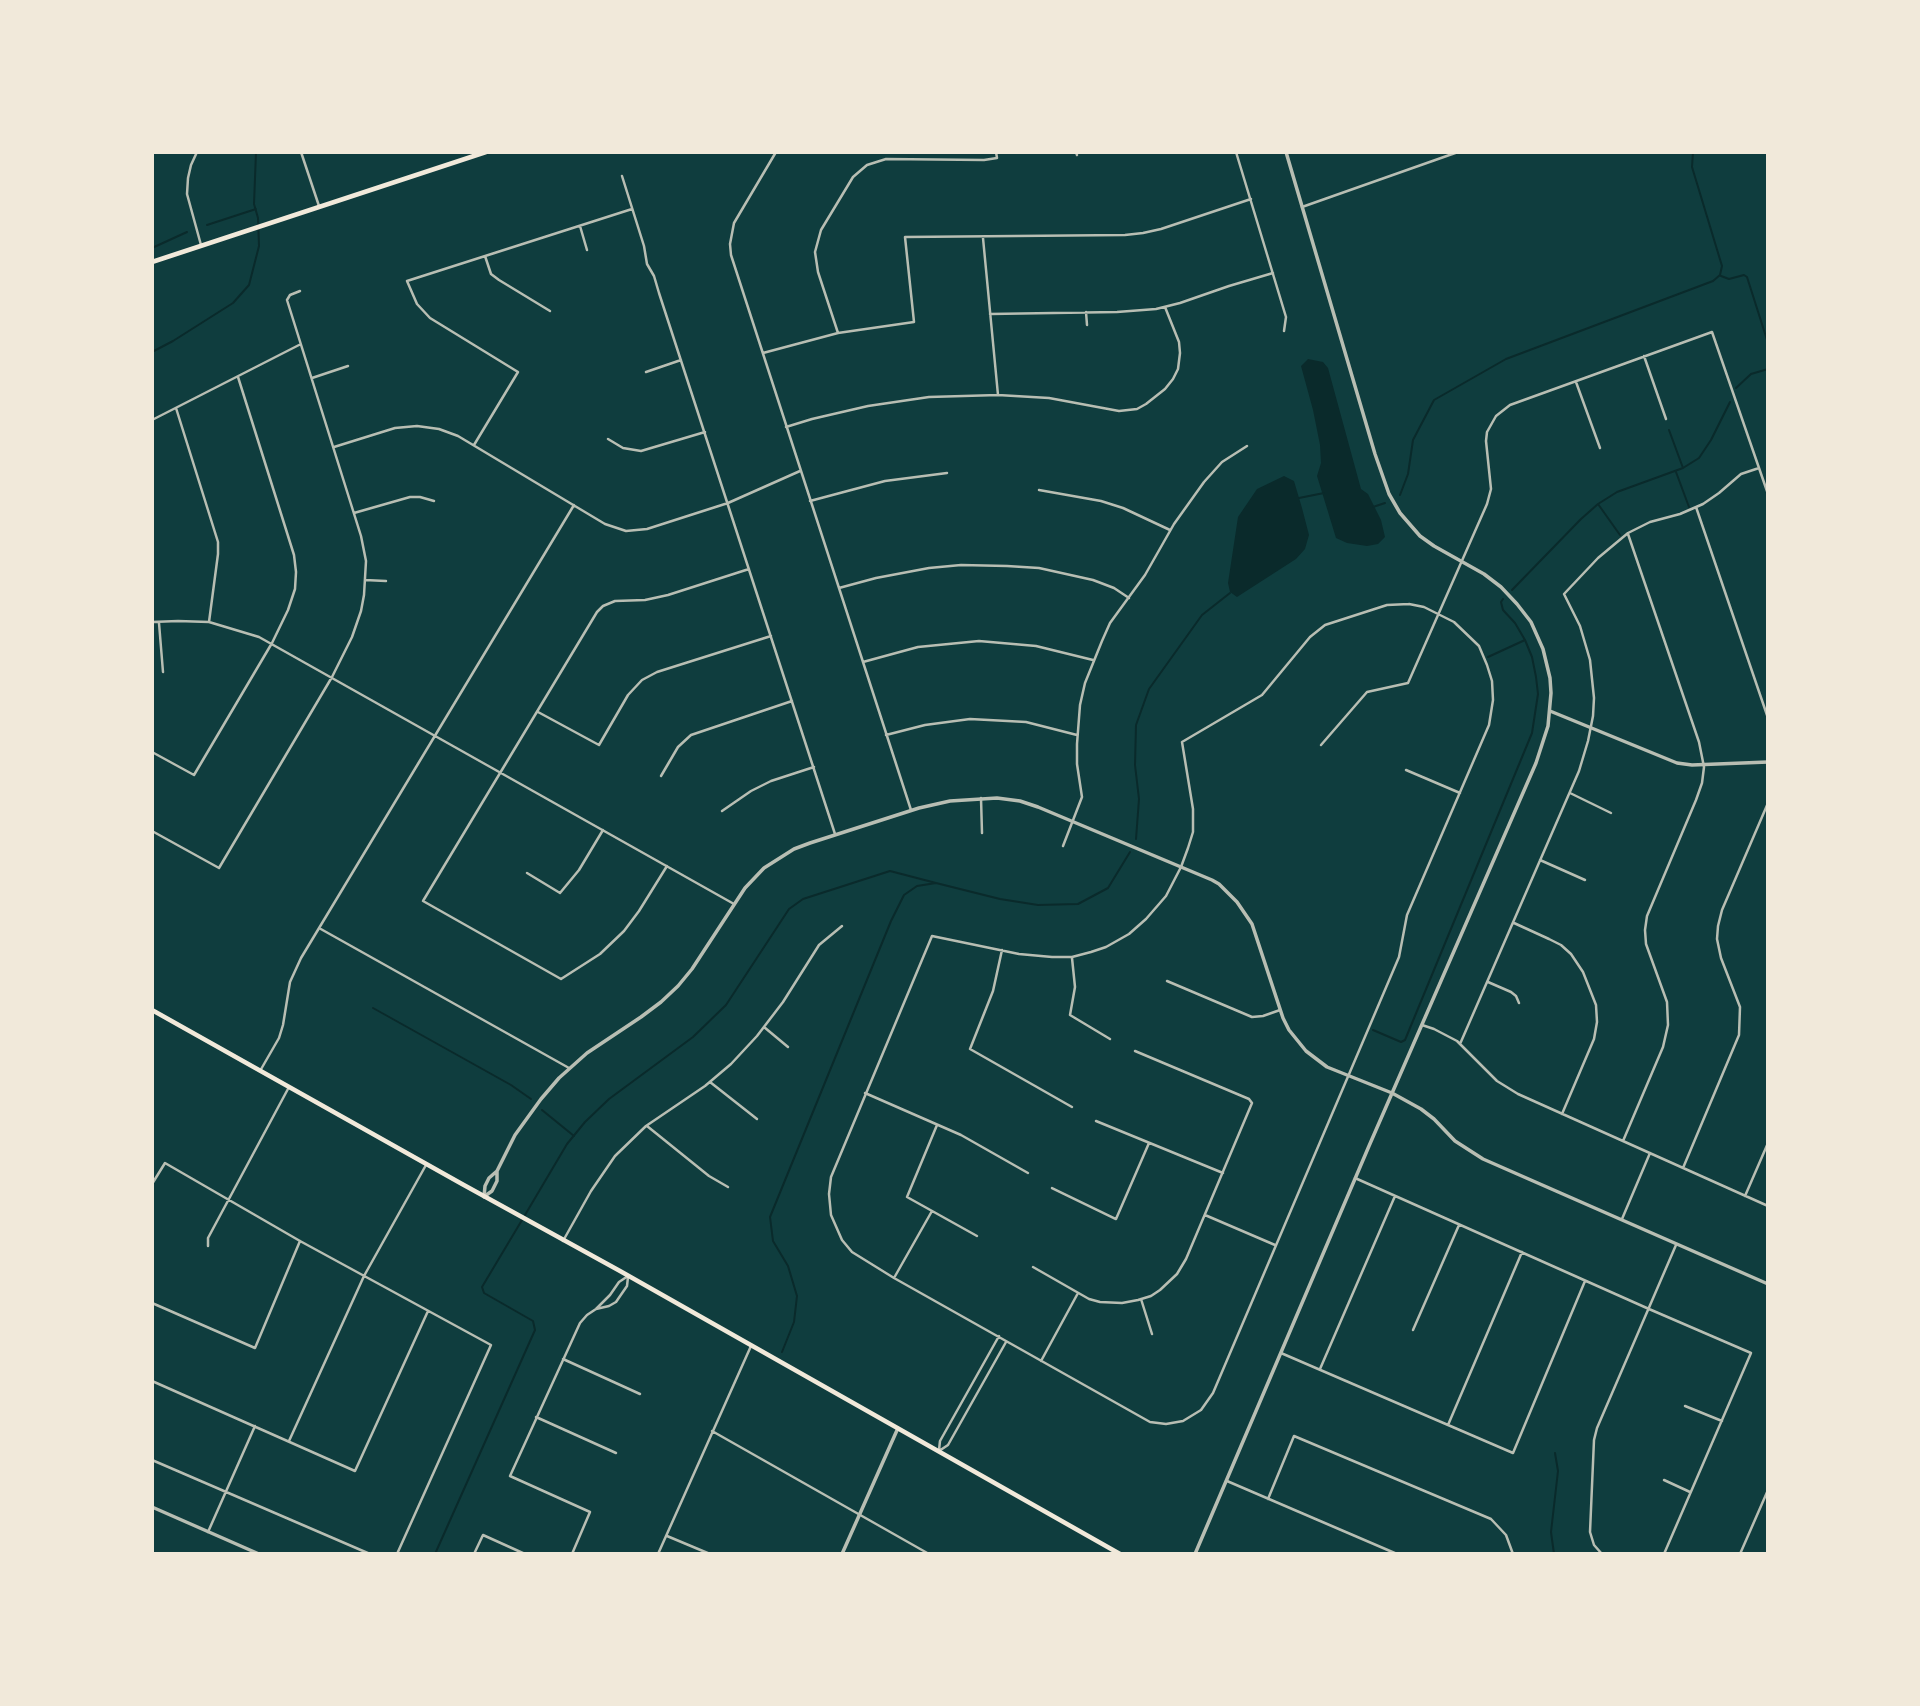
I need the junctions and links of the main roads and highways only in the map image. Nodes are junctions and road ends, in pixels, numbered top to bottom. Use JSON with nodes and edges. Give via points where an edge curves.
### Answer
{"nodes":[{"id":1,"x":486,"y":152,"type":"edge"},
{"id":2,"x":152,"y":262,"type":"edge"},
{"id":3,"x":152,"y":1010,"type":"edge"},
{"id":4,"x":1120,"y":1554,"type":"edge"}],
"edges":[{"from":1,"to":2,"type":"main road"},
{"from":3,"to":4,"type":"main road"}]}
